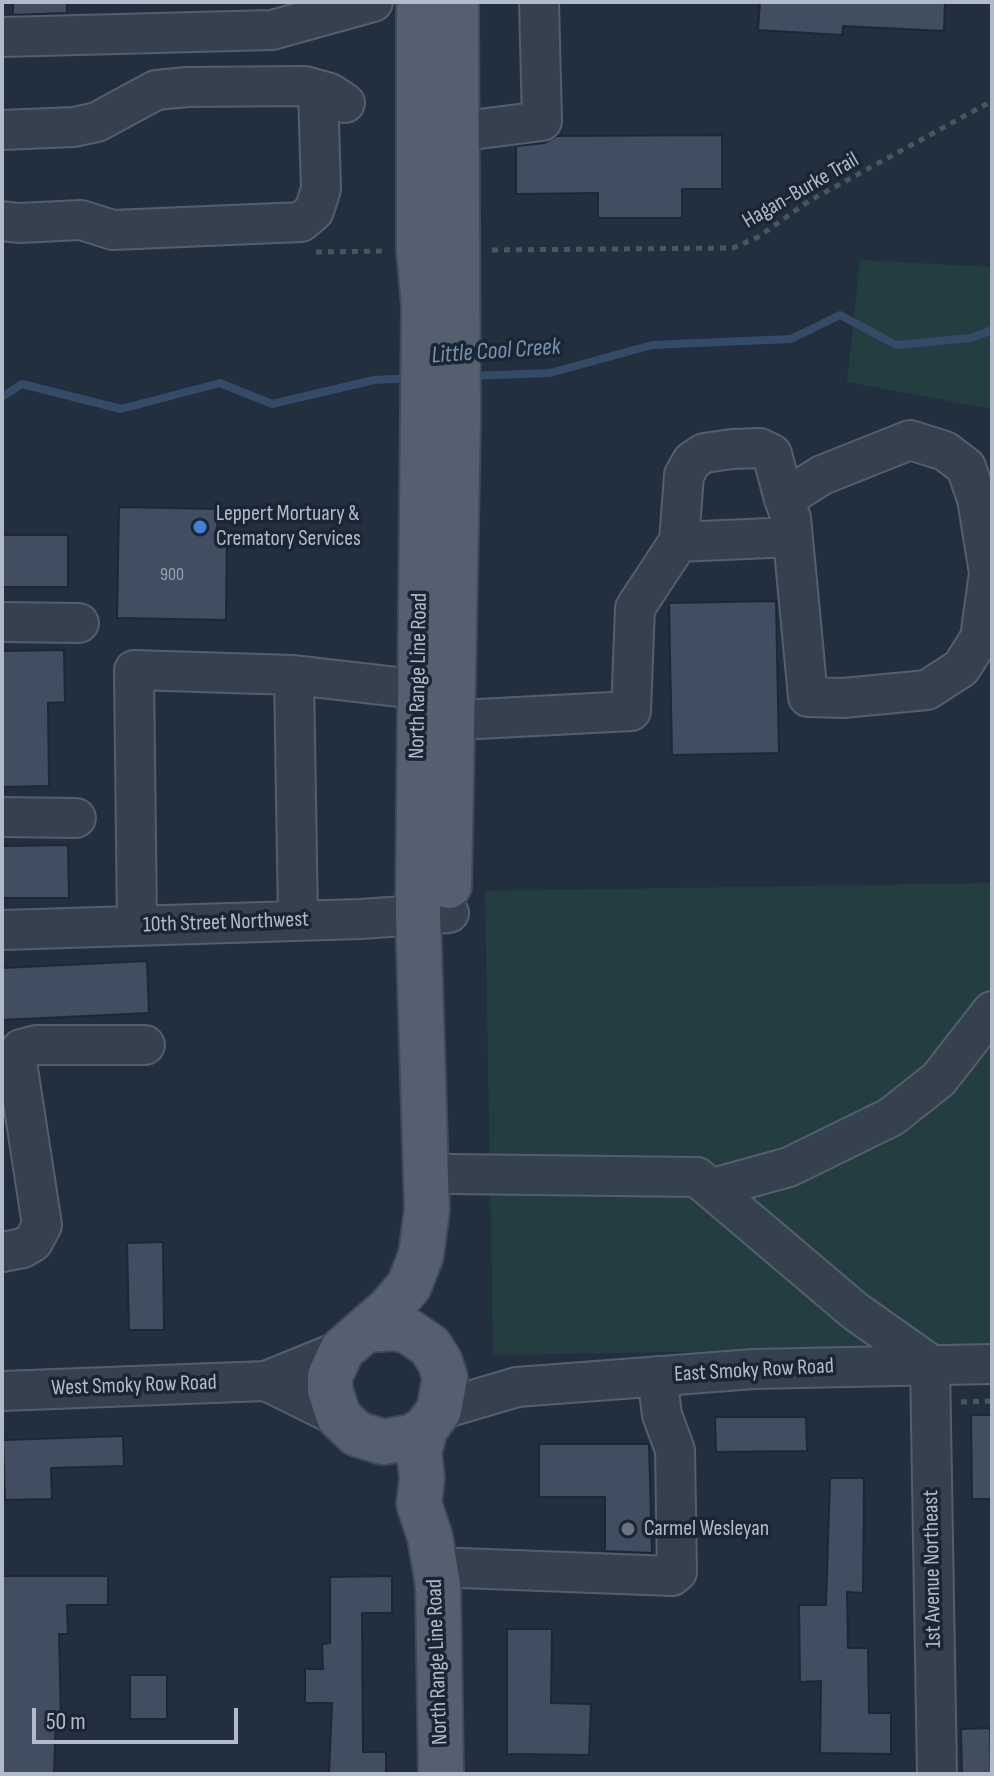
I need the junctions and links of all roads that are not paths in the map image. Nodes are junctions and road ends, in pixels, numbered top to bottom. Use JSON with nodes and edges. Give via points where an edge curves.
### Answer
{"nodes":[{"id":1,"x":373,"y":2,"type":"edge"},
{"id":2,"x":419,"y":2,"type":"edge"},
{"id":3,"x":456,"y":2,"type":"edge"},
{"id":4,"x":539,"y":2,"type":"edge"},
{"id":5,"x":81,"y":18,"type":"edge"},
{"id":6,"x":150,"y":18,"type":"edge"},
{"id":7,"x":2,"y":37,"type":"edge"},
{"id":8,"x":2,"y":130,"type":"edge"},
{"id":9,"x":456,"y":132,"type":"junction"},
{"id":10,"x":2,"y":221,"type":"edge"},
{"id":11,"x":440,"y":306,"type":"junction"},
{"id":12,"x":784,"y":499,"type":"junction"},
{"id":13,"x":793,"y":537,"type":"junction"},
{"id":14,"x":678,"y":542,"type":"junction"},
{"id":15,"x":2,"y":622,"type":"edge"},
{"id":16,"x":79,"y":623,"type":"dead end"},
{"id":17,"x":294,"y":675,"type":"junction"},
{"id":18,"x":436,"y":707,"type":"junction"},
{"id":19,"x":2,"y":817,"type":"edge"},
{"id":20,"x":76,"y":818,"type":"dead end"},
{"id":21,"x":434,"y":914,"type":"junction"},
{"id":22,"x":298,"y":920,"type":"junction"},
{"id":23,"x":137,"y":926,"type":"junction"},
{"id":24,"x":2,"y":930,"type":"edge"},
{"id":25,"x":992,"y":1011,"type":"edge"},
{"id":26,"x":145,"y":1045,"type":"dead end"},
{"id":27,"x":450,"y":1174,"type":"junction"},
{"id":28,"x":713,"y":1188,"type":"junction"},
{"id":29,"x":2,"y":1252,"type":"edge"},
{"id":30,"x":354,"y":1340,"type":"junction"},
{"id":31,"x":435,"y":1354,"type":"junction"},
{"id":32,"x":930,"y":1364,"type":"junction"},
{"id":33,"x":992,"y":1364,"type":"edge"},
{"id":34,"x":657,"y":1376,"type":"junction"},
{"id":35,"x":266,"y":1381,"type":"junction"},
{"id":36,"x":517,"y":1387,"type":"junction"},
{"id":37,"x":2,"y":1391,"type":"edge"},
{"id":38,"x":432,"y":1419,"type":"junction"},
{"id":39,"x":354,"y":1428,"type":"junction"},
{"id":40,"x":419,"y":1504,"type":"junction"},
{"id":41,"x":435,"y":1567,"type":"junction"},
{"id":42,"x":441,"y":1774,"type":"edge"},
{"id":43,"x":937,"y":1774,"type":"edge"}],
"edges":[{"from":1,"to":6,"type":"street","via":[[272,30]]},
{"from":2,"to":11,"type":"main road","name":"North Range Line Road","via":[[419,250]]},
{"from":3,"to":9,"type":"main road","name":"North Range Line Road"},
{"from":4,"to":9,"type":"street","via":[[542,121]]},
{"from":5,"to":6,"type":"street"},
{"from":5,"to":7,"type":"street"},
{"from":8,"to":10,"type":"street","via":[[97,122],[156,90],[305,86],[332,96],[321,189],[314,211],[301,222],[113,230],[81,220]]},
{"from":9,"to":11,"type":"main road","name":"North Range Line Road"},
{"from":11,"to":18,"type":"main road","name":"North Range Line Road"},
{"from":12,"to":13,"type":"street"},
{"from":12,"to":13,"type":"street","via":[[822,475],[910,440],[945,451],[966,467],[989,573],[980,638],[961,668],[927,690],[808,697]]},
{"from":12,"to":14,"type":"street","via":[[772,454],[760,448],[704,453],[684,475]]},
{"from":13,"to":14,"type":"street"},
{"from":14,"to":18,"type":"street","via":[[635,608],[631,711]]},
{"from":15,"to":16,"type":"street"},
{"from":17,"to":18,"type":"street"},
{"from":17,"to":22,"type":"street"},
{"from":17,"to":23,"type":"street","via":[[134,670]]},
{"from":18,"to":21,"type":"main road","name":"North Range Line Road"},
{"from":19,"to":20,"type":"street"},
{"from":21,"to":22,"type":"street","name":"10th Street Northwest"},
{"from":21,"to":27,"type":"main road","name":"North Range Line Road"},
{"from":21,"to":30,"type":"main road","name":"North Range Line Road","via":[[424,1236],[409,1286]]},
{"from":22,"to":23,"type":"street","name":"10th Street Northwest"},
{"from":23,"to":24,"type":"street","name":"10th Street Northwest"},
{"from":25,"to":28,"type":"street","via":[[939,1079],[891,1117],[789,1167]]},
{"from":26,"to":29,"type":"street","via":[[36,1045],[16,1056],[42,1225],[33,1242]]},
{"from":27,"to":28,"type":"street","via":[[697,1177]]},
{"from":27,"to":31,"type":"main road","name":"North Range Line Road","via":[[449,1236],[430,1303]]},
{"from":28,"to":32,"type":"street","via":[[855,1311]]},
{"from":30,"to":31,"type":"main road","via":[[394,1328],[408,1331]]},
{"from":30,"to":35,"type":"street","name":"West Smoky Row Road"},
{"from":30,"to":39,"type":"main road","via":[[330,1376],[330,1390]]},
{"from":31,"to":36,"type":"street","name":"East Smoky Row Road"},
{"from":31,"to":38,"type":"main road","via":[[445,1378]]},
{"from":32,"to":33,"type":"street","name":"East Smoky Row Road"},
{"from":32,"to":34,"type":"street","name":"East Smoky Row Road"},
{"from":32,"to":43,"type":"street","name":"1st Avenue Northeast"},
{"from":34,"to":36,"type":"street","name":"East Smoky Row Road"},
{"from":34,"to":41,"type":"street","via":[[662,1415],[675,1450],[677,1572],[672,1576]]},
{"from":35,"to":37,"type":"street","name":"West Smoky Row Road"},
{"from":35,"to":39,"type":"street","name":"West Smoky Row Road"},
{"from":36,"to":38,"type":"street","name":"East Smoky Row Road"},
{"from":38,"to":39,"type":"main road","via":[[398,1441]]},
{"from":38,"to":40,"type":"main road","name":"North Range Line Road","via":[[419,1452]]},
{"from":39,"to":40,"type":"main road","name":"North Range Line Road"},
{"from":40,"to":41,"type":"main road","name":"North Range Line Road"},
{"from":41,"to":42,"type":"main road","name":"North Range Line Road"}]}
